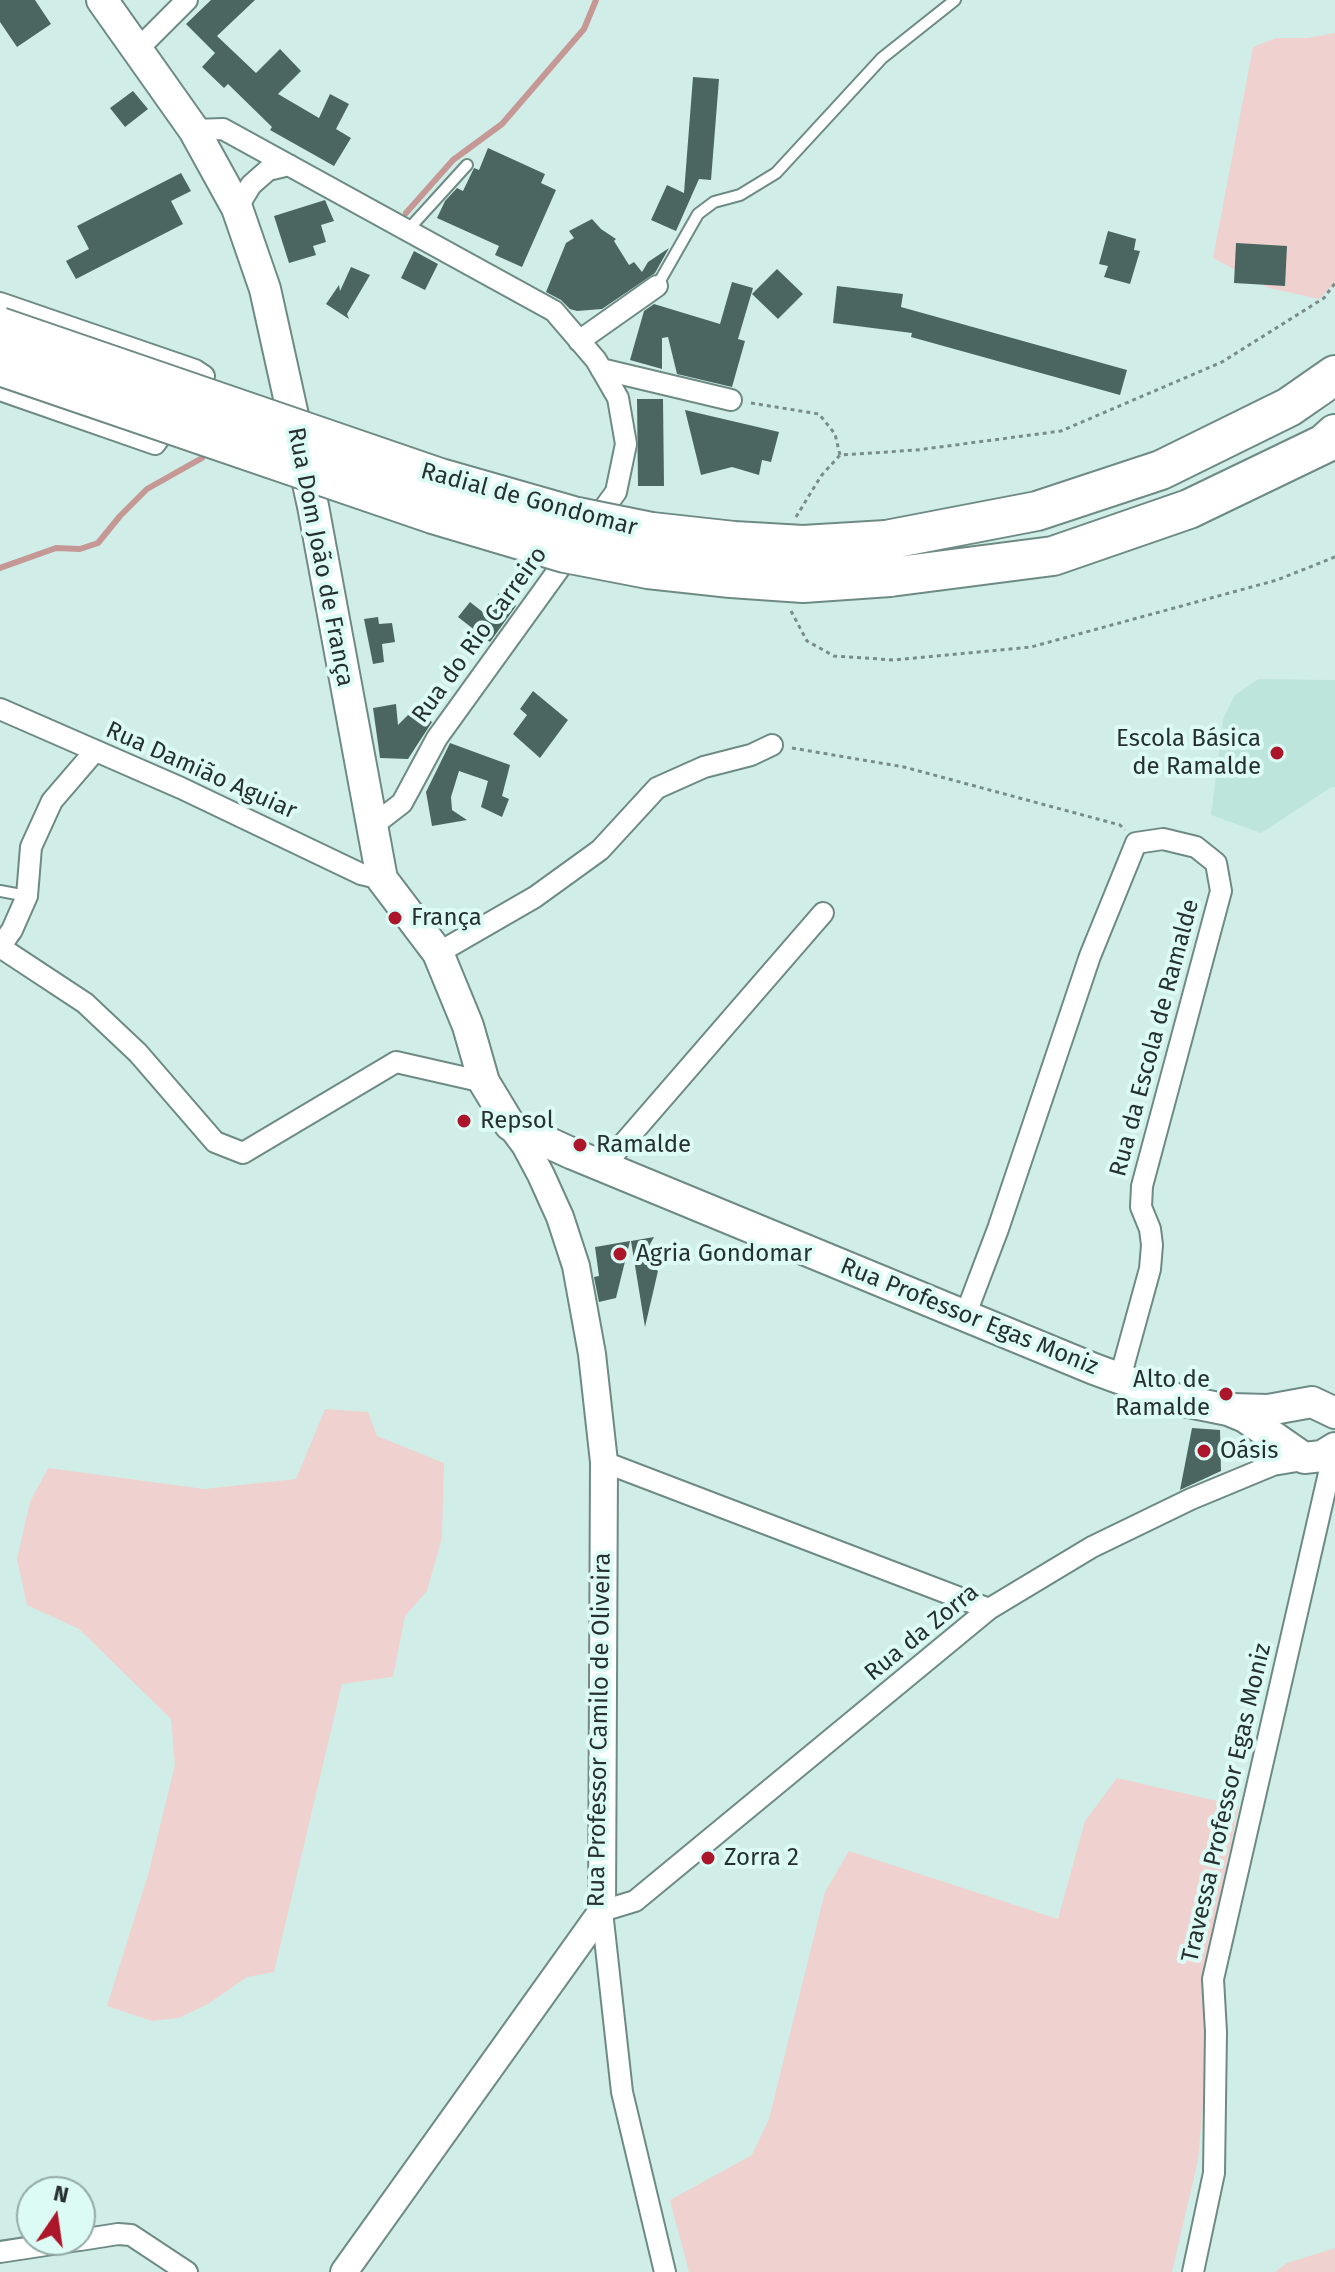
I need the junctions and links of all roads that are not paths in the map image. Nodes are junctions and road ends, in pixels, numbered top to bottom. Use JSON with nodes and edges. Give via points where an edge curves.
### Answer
{"nodes":[{"id":1,"x":102,"y":0,"type":"edge"},
{"id":2,"x":187,"y":0,"type":"edge"},
{"id":3,"x":955,"y":0,"type":"edge"},
{"id":4,"x":138,"y":49,"type":"junction"},
{"id":5,"x":194,"y":130,"type":"junction"},
{"id":6,"x":289,"y":165,"type":"junction"},
{"id":7,"x":467,"y":165,"type":"dead end"},
{"id":8,"x":237,"y":208,"type":"junction"},
{"id":9,"x":406,"y":232,"type":"junction"},
{"id":10,"x":657,"y":286,"type":"joint"},
{"id":11,"x":0,"y":303,"type":"edge"},
{"id":12,"x":0,"y":327,"type":"edge"},
{"id":13,"x":579,"y":341,"type":"junction"},
{"id":14,"x":0,"y":366,"type":"edge"},
{"id":15,"x":601,"y":369,"type":"junction"},
{"id":16,"x":1335,"y":375,"type":"edge"},
{"id":17,"x":0,"y":390,"type":"edge"},
{"id":18,"x":731,"y":400,"type":"road end"},
{"id":19,"x":1331,"y":439,"type":"edge"},
{"id":20,"x":0,"y":709,"type":"edge"},
{"id":21,"x":772,"y":745,"type":"road end"},
{"id":22,"x":95,"y":751,"type":"junction"},
{"id":23,"x":371,"y":827,"type":"junction"},
{"id":24,"x":382,"y":879,"type":"junction"},
{"id":25,"x":0,"y":891,"type":"edge"},
{"id":26,"x":27,"y":896,"type":"junction"},
{"id":27,"x":823,"y":913,"type":"dead end"},
{"id":28,"x":0,"y":947,"type":"edge"},
{"id":29,"x":438,"y":953,"type":"junction"},
{"id":30,"x":484,"y":1082,"type":"junction"},
{"id":31,"x":510,"y":1125,"type":"junction"},
{"id":32,"x":603,"y":1167,"type":"junction"},
{"id":33,"x":965,"y":1316,"type":"junction"},
{"id":34,"x":1120,"y":1378,"type":"junction"},
{"id":35,"x":1210,"y":1406,"type":"junction"},
{"id":36,"x":1327,"y":1407,"type":"edge"},
{"id":37,"x":1318,"y":1459,"type":"edge"},
{"id":38,"x":604,"y":1462,"type":"junction"},
{"id":39,"x":989,"y":1609,"type":"junction"},
{"id":40,"x":602,"y":1911,"type":"junction"},
{"id":41,"x":96,"y":2237,"type":"edge"},
{"id":42,"x":187,"y":2272,"type":"edge"},
{"id":43,"x":344,"y":2272,"type":"edge"},
{"id":44,"x":665,"y":2272,"type":"edge"},
{"id":45,"x":1193,"y":2272,"type":"edge"}],
"edges":[{"from":1,"to":4,"type":"main road","name":"Rua Dom João de França"},
{"from":2,"to":4,"type":"street"},
{"from":3,"to":10,"type":"lane","via":[[882,58],[776,173],[698,214]]},
{"from":4,"to":5,"type":"main road","name":"Rua Dom João de França"},
{"from":5,"to":6,"type":"street","name":"Rua do Rio Carreiro","via":[[223,129]]},
{"from":5,"to":8,"type":"main road","name":"Rua Dom João de França"},
{"from":6,"to":8,"type":"street","via":[[268,170]]},
{"from":6,"to":9,"type":"street","name":"Rua do Rio Carreiro"},
{"from":7,"to":9,"type":"lane"},
{"from":8,"to":23,"type":"main road","name":"Rua Dom João de França","via":[[265,289],[313,506]]},
{"from":9,"to":13,"type":"street","name":"Rua do Rio Carreiro","via":[[554,311]]},
{"from":10,"to":13,"type":"street"},
{"from":11,"to":17,"type":"street","via":[[204,376],[155,444]]},
{"from":12,"to":16,"type":"highway","name":"Radial de Gondomar","bridge":true,"via":[[440,478],[573,516],[652,532],[803,545],[886,540],[1037,511],[1161,470],[1289,407]]},
{"from":13,"to":15,"type":"street","name":"Rua do Rio Carreiro"},
{"from":14,"to":19,"type":"highway","name":"Radial de Gondomar","bridge":true,"via":[[433,514],[565,553],[648,569],[803,583],[1053,556],[1189,509]]},
{"from":15,"to":18,"type":"street"},
{"from":15,"to":23,"type":"street","name":"Rua do Rio Carreiro","via":[[618,398],[626,444],[616,492],[437,738],[402,803]]},
{"from":20,"to":22,"type":"street","name":"Rua Damião Aguiar"},
{"from":21,"to":29,"type":"street","via":[[657,788],[600,850],[535,897]]},
{"from":22,"to":24,"type":"street","name":"Rua Damião Aguiar"},
{"from":22,"to":26,"type":"street","via":[[52,801],[31,847]]},
{"from":23,"to":24,"type":"main road","name":"Rua Dom João de França"},
{"from":24,"to":29,"type":"main road","name":"Rua Dom João de França"},
{"from":25,"to":26,"type":"lane"},
{"from":26,"to":28,"type":"street"},
{"from":27,"to":32,"type":"street"},
{"from":28,"to":30,"type":"street","via":[[85,1003],[138,1053],[215,1142],[243,1153],[396,1062]]},
{"from":29,"to":30,"type":"main road","name":"Rua Dom João de França"},
{"from":30,"to":31,"type":"main road","name":"Rua Dom João de França"},
{"from":31,"to":32,"type":"main road","name":"Rua Professor Egas Moniz"},
{"from":31,"to":38,"type":"street","name":"Rua Professor Camilo de Oliveira","via":[[541,1175],[576,1266]]},
{"from":32,"to":33,"type":"main road","name":"Rua Professor Egas Moniz"},
{"from":33,"to":34,"type":"main road","name":"Rua Professor Egas Moniz"},
{"from":33,"to":34,"type":"street","name":"Rua da Escola de Ramalde","via":[[1090,956],[1136,843],[1163,839],[1196,847],[1216,863],[1221,891],[1142,1186],[1141,1207],[1152,1245],[1150,1269]]},
{"from":34,"to":35,"type":"main road","name":"Rua Professor Egas Moniz"},
{"from":35,"to":36,"type":"main road","name":"Rua Professor Egas Moniz"},
{"from":35,"to":37,"type":"main road","name":"Rua Professor Egas Moniz","via":[[1245,1417]]},
{"from":36,"to":37,"type":"main road","name":"Rua Professor Egas Moniz","via":[[1287,1413],[1283,1422],[1282,1431]]},
{"from":37,"to":39,"type":"street","name":"Rua da Zorra","via":[[1231,1481],[1092,1547]]},
{"from":37,"to":45,"type":"street","name":"Travessa Professor Egas Moniz","via":[[1213,1979],[1214,2173]]},
{"from":38,"to":39,"type":"street"},
{"from":38,"to":40,"type":"street","name":"Rua Professor Camilo de Oliveira"},
{"from":39,"to":40,"type":"street","name":"Rua da Zorra","via":[[635,1901]]},
{"from":40,"to":43,"type":"street","name":"Rua Professor Camilo de Oliveira"},
{"from":40,"to":44,"type":"street","via":[[622,2092]]},
{"from":41,"to":42,"type":"street","via":[[131,2235]]}]}
